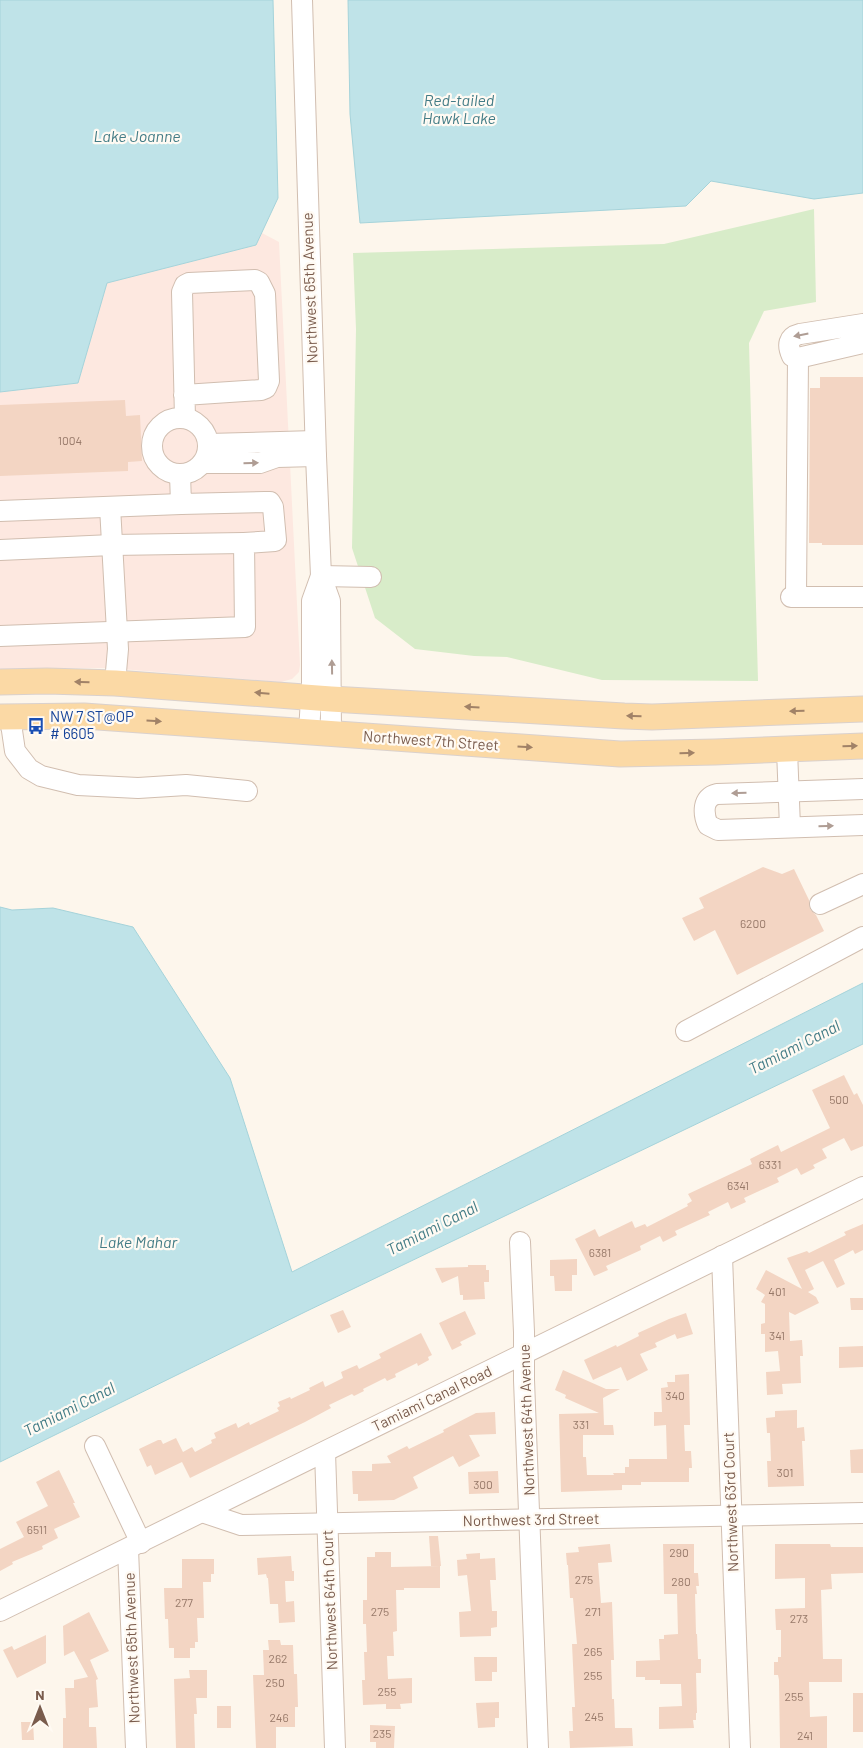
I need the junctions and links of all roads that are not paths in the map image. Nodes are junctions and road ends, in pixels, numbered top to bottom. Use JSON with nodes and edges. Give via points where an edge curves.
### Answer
{"nodes":[{"id":1,"x":302,"y":0,"type":"edge"},
{"id":2,"x":863,"y":324,"type":"edge"},
{"id":3,"x":863,"y":343,"type":"edge"},
{"id":4,"x":798,"y":358,"type":"junction"},
{"id":5,"x":184,"y":394,"type":"junction"},
{"id":6,"x":185,"y":418,"type":"junction"},
{"id":7,"x":315,"y":449,"type":"junction"},
{"id":8,"x":205,"y":454,"type":"junction"},
{"id":9,"x":180,"y":474,"type":"junction"},
{"id":10,"x":181,"y":504,"type":"junction"},
{"id":11,"x":110,"y":507,"type":"junction"},
{"id":12,"x":0,"y":511,"type":"edge"},
{"id":13,"x":244,"y":543,"type":"junction"},
{"id":14,"x":112,"y":546,"type":"junction"},
{"id":15,"x":0,"y":550,"type":"edge"},
{"id":16,"x":321,"y":576,"type":"junction"},
{"id":17,"x":371,"y":577,"type":"dead end"},
{"id":18,"x":863,"y":597,"type":"edge"},
{"id":19,"x":117,"y":631,"type":"junction"},
{"id":20,"x":0,"y":636,"type":"edge"},
{"id":21,"x":0,"y":682,"type":"edge"},
{"id":22,"x":115,"y":683,"type":"junction"},
{"id":23,"x":321,"y":698,"type":"junction"},
{"id":24,"x":863,"y":709,"type":"edge"},
{"id":25,"x":5,"y":717,"type":"edge"},
{"id":26,"x":320,"y":732,"type":"junction"},
{"id":27,"x":863,"y":746,"type":"edge"},
{"id":28,"x":787,"y":750,"type":"junction"},
{"id":29,"x":863,"y":789,"type":"edge"},
{"id":30,"x":247,"y":791,"type":"dead end"},
{"id":31,"x":788,"y":792,"type":"junction"},
{"id":32,"x":863,"y":825,"type":"edge"},
{"id":33,"x":790,"y":827,"type":"junction"},
{"id":34,"x":863,"y":884,"type":"edge"},
{"id":35,"x":820,"y":904,"type":"dead end"},
{"id":36,"x":863,"y":937,"type":"edge"},
{"id":37,"x":686,"y":1030,"type":"dead end"},
{"id":38,"x":863,"y":1187,"type":"edge"},
{"id":39,"x":520,"y":1242,"type":"dead end"},
{"id":40,"x":722,"y":1256,"type":"junction"},
{"id":41,"x":524,"y":1354,"type":"junction"},
{"id":42,"x":95,"y":1446,"type":"dead end"},
{"id":43,"x":325,"y":1452,"type":"junction"},
{"id":44,"x":202,"y":1512,"type":"junction"},
{"id":45,"x":863,"y":1513,"type":"edge"},
{"id":46,"x":732,"y":1516,"type":"junction"},
{"id":47,"x":530,"y":1519,"type":"junction"},
{"id":48,"x":327,"y":1524,"type":"junction"},
{"id":49,"x":134,"y":1546,"type":"junction"},
{"id":50,"x":0,"y":1611,"type":"edge"},
{"id":51,"x":136,"y":1748,"type":"edge"},
{"id":52,"x":336,"y":1748,"type":"edge"},
{"id":53,"x":538,"y":1748,"type":"edge"},
{"id":54,"x":740,"y":1748,"type":"edge"}],
"edges":[{"from":1,"to":7,"type":"street","name":"Northwest 65th Avenue"},
{"from":2,"to":4,"type":"street","one_way":true,"via":[[793,336],[790,352]]},
{"from":3,"to":4,"type":"street"},
{"from":4,"to":18,"type":"street","via":[[793,598]]},
{"from":5,"to":5,"type":"street","via":[[182,292],[185,285],[259,282],[265,294],[269,381],[266,388]]},
{"from":5,"to":6,"type":"street"},
{"from":6,"to":8,"type":"street","via":[[203,430]]},
{"from":6,"to":9,"type":"street","via":[[168,420],[152,439],[158,463],[171,473]]},
{"from":7,"to":8,"type":"street"},
{"from":7,"to":16,"type":"street","name":"Northwest 65th Avenue"},
{"from":8,"to":9,"type":"street","via":[[192,471]]},
{"from":9,"to":10,"type":"street"},
{"from":10,"to":11,"type":"street"},
{"from":10,"to":13,"type":"street","via":[[270,502],[275,542]]},
{"from":11,"to":12,"type":"street"},
{"from":11,"to":14,"type":"street"},
{"from":13,"to":14,"type":"street"},
{"from":13,"to":19,"type":"street","via":[[245,627]]},
{"from":14,"to":15,"type":"street"},
{"from":14,"to":19,"type":"street"},
{"from":16,"to":17,"type":"street"},
{"from":16,"to":23,"type":"street","name":"Northwest 65th Avenue","via":[[312,601]]},
{"from":19,"to":20,"type":"street"},
{"from":19,"to":22,"type":"street"},
{"from":22,"to":21,"type":"main road","one_way":true},
{"from":23,"to":22,"type":"main road","one_way":true},
{"from":24,"to":23,"type":"main road","one_way":true,"via":[[652,717]]},
{"from":23,"to":26,"type":"street","name":"Northwest 65th Avenue"},
{"from":25,"to":26,"type":"main road","name":"Northwest 7th Street","one_way":true,"via":[[84,716]]},
{"from":25,"to":30,"type":"street","via":[[15,751],[29,769],[41,776],[78,785],[138,788],[186,785]]},
{"from":26,"to":28,"type":"main road","name":"Northwest 7th Street","one_way":true,"via":[[620,754]]},
{"from":28,"to":27,"type":"main road","name":"Northwest 7th Street","one_way":true},
{"from":28,"to":31,"type":"street"},
{"from":29,"to":31,"type":"street"},
{"from":31,"to":33,"type":"street"},
{"from":31,"to":33,"type":"street","one_way":true,"via":[[711,795],[705,812],[708,825],[718,830]]},
{"from":33,"to":32,"type":"street","one_way":true},
{"from":34,"to":35,"type":"street"},
{"from":36,"to":37,"type":"street"},
{"from":38,"to":40,"type":"street","name":"Tamiami Canal Road"},
{"from":39,"to":41,"type":"street","name":"Northwest 64th Avenue"},
{"from":40,"to":41,"type":"street","name":"Tamiami Canal Road"},
{"from":40,"to":46,"type":"street","name":"Northwest 63rd Court"},
{"from":41,"to":43,"type":"street","name":"Tamiami Canal Road"},
{"from":41,"to":47,"type":"street","name":"Northwest 64th Avenue"},
{"from":42,"to":49,"type":"street","name":"Northwest 65th Avenue"},
{"from":43,"to":44,"type":"street","name":"Tamiami Canal Road"},
{"from":43,"to":48,"type":"street","name":"Northwest 64th Court"},
{"from":44,"to":48,"type":"street","name":"Northwest 3rd Street","via":[[242,1525]]},
{"from":44,"to":49,"type":"street","name":"Tamiami Canal Road"},
{"from":45,"to":46,"type":"street","name":"Northwest 3rd Street"},
{"from":46,"to":47,"type":"street","name":"Northwest 3rd Street"},
{"from":46,"to":54,"type":"street","name":"Northwest 63rd Court"},
{"from":47,"to":48,"type":"street","name":"Northwest 3rd Street"},
{"from":47,"to":53,"type":"street","name":"Northwest 64th Avenue"},
{"from":48,"to":52,"type":"street","name":"Northwest 64th Court"},
{"from":49,"to":50,"type":"street","name":"Tamiami Canal Road"},
{"from":49,"to":51,"type":"street","name":"Northwest 65th Avenue"}]}
